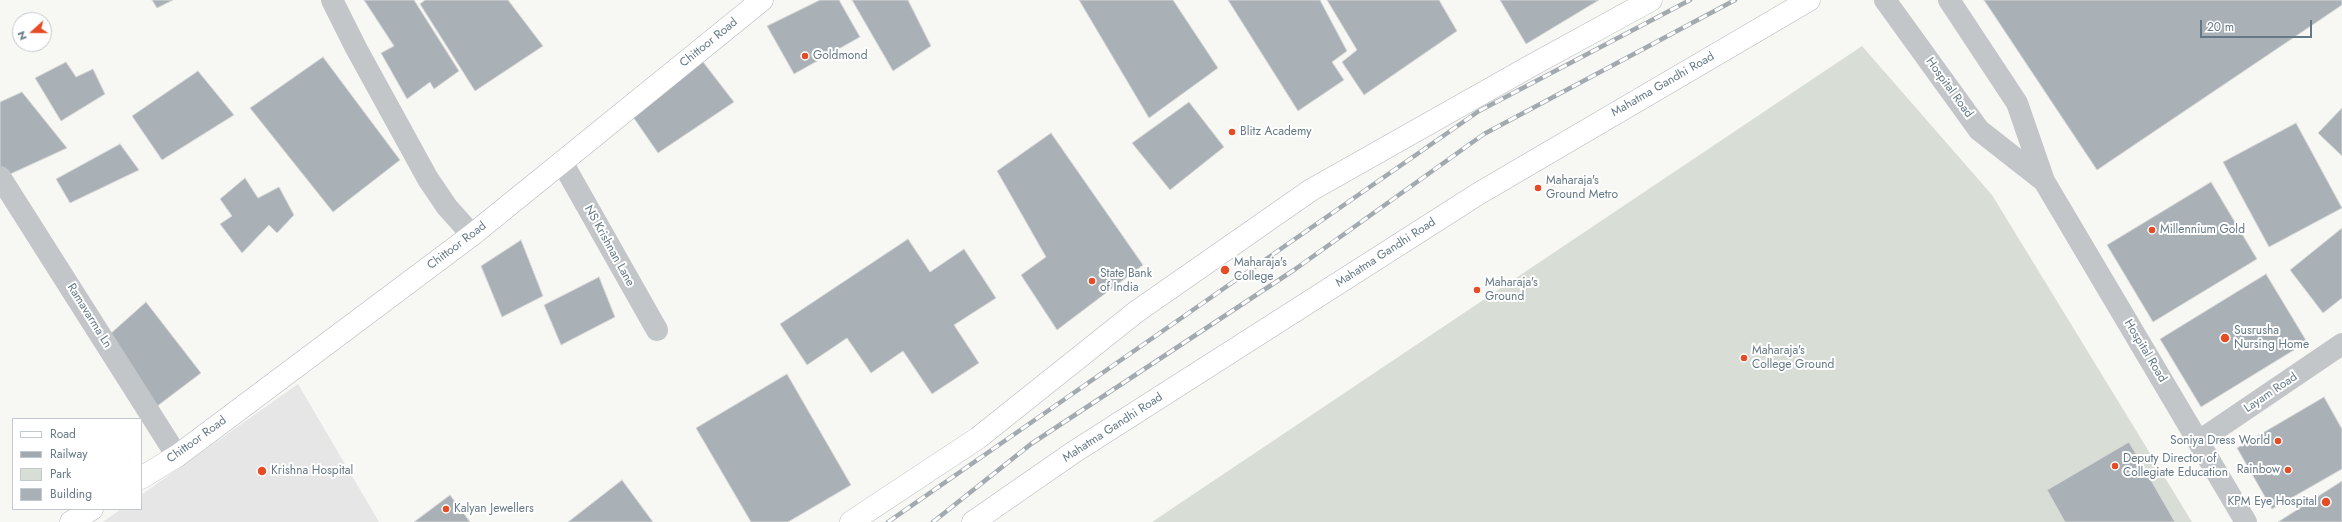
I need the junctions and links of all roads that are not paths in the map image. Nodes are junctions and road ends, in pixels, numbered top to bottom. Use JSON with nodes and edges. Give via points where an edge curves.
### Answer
{"nodes":[{"id":1,"x":332,"y":0,"type":"edge"},
{"id":2,"x":762,"y":0,"type":"edge"},
{"id":3,"x":1651,"y":0,"type":"edge"},
{"id":4,"x":1809,"y":0,"type":"edge"},
{"id":5,"x":1885,"y":0,"type":"edge"},
{"id":6,"x":1949,"y":0,"type":"edge"},
{"id":7,"x":562,"y":162,"type":"junction"},
{"id":8,"x":0,"y":177,"type":"edge"},
{"id":9,"x":2044,"y":181,"type":"junction"},
{"id":10,"x":472,"y":235,"type":"junction"},
{"id":11,"x":657,"y":330,"type":"dead end"},
{"id":12,"x":2342,"y":344,"type":"edge"},
{"id":13,"x":2199,"y":441,"type":"junction"},
{"id":14,"x":177,"y":456,"type":"junction"},
{"id":15,"x":142,"y":477,"type":"edge"},
{"id":16,"x":851,"y":522,"type":"edge"},
{"id":17,"x":973,"y":522,"type":"edge"},
{"id":18,"x":2246,"y":522,"type":"edge"}],
"edges":[{"from":1,"to":10,"type":"street","via":[[428,179],[447,208]]},
{"from":2,"to":7,"type":"main road","name":"Chittoor Road"},
{"from":3,"to":16,"type":"main road","via":[[1311,190],[1136,312],[978,438]]},
{"from":4,"to":17,"type":"main road","name":"Mahatma Gandhi Road","via":[[1478,194],[1074,452]]},
{"from":5,"to":9,"type":"street","name":"Hospital Road","via":[[1979,130]]},
{"from":6,"to":9,"type":"street","name":"Hospital Road","via":[[2017,103]]},
{"from":7,"to":10,"type":"main road","name":"Chittoor Road"},
{"from":7,"to":11,"type":"street","name":"NS Krishnan Lane"},
{"from":8,"to":14,"type":"street","name":"Ramavarma Ln"},
{"from":9,"to":13,"type":"street","name":"Hospital Road"},
{"from":10,"to":14,"type":"main road","name":"Chittoor Road"},
{"from":12,"to":13,"type":"street","name":"Layam Road"},
{"from":13,"to":18,"type":"street","name":"Hospital Road"},
{"from":14,"to":15,"type":"main road","name":"Chittoor Road"}]}
